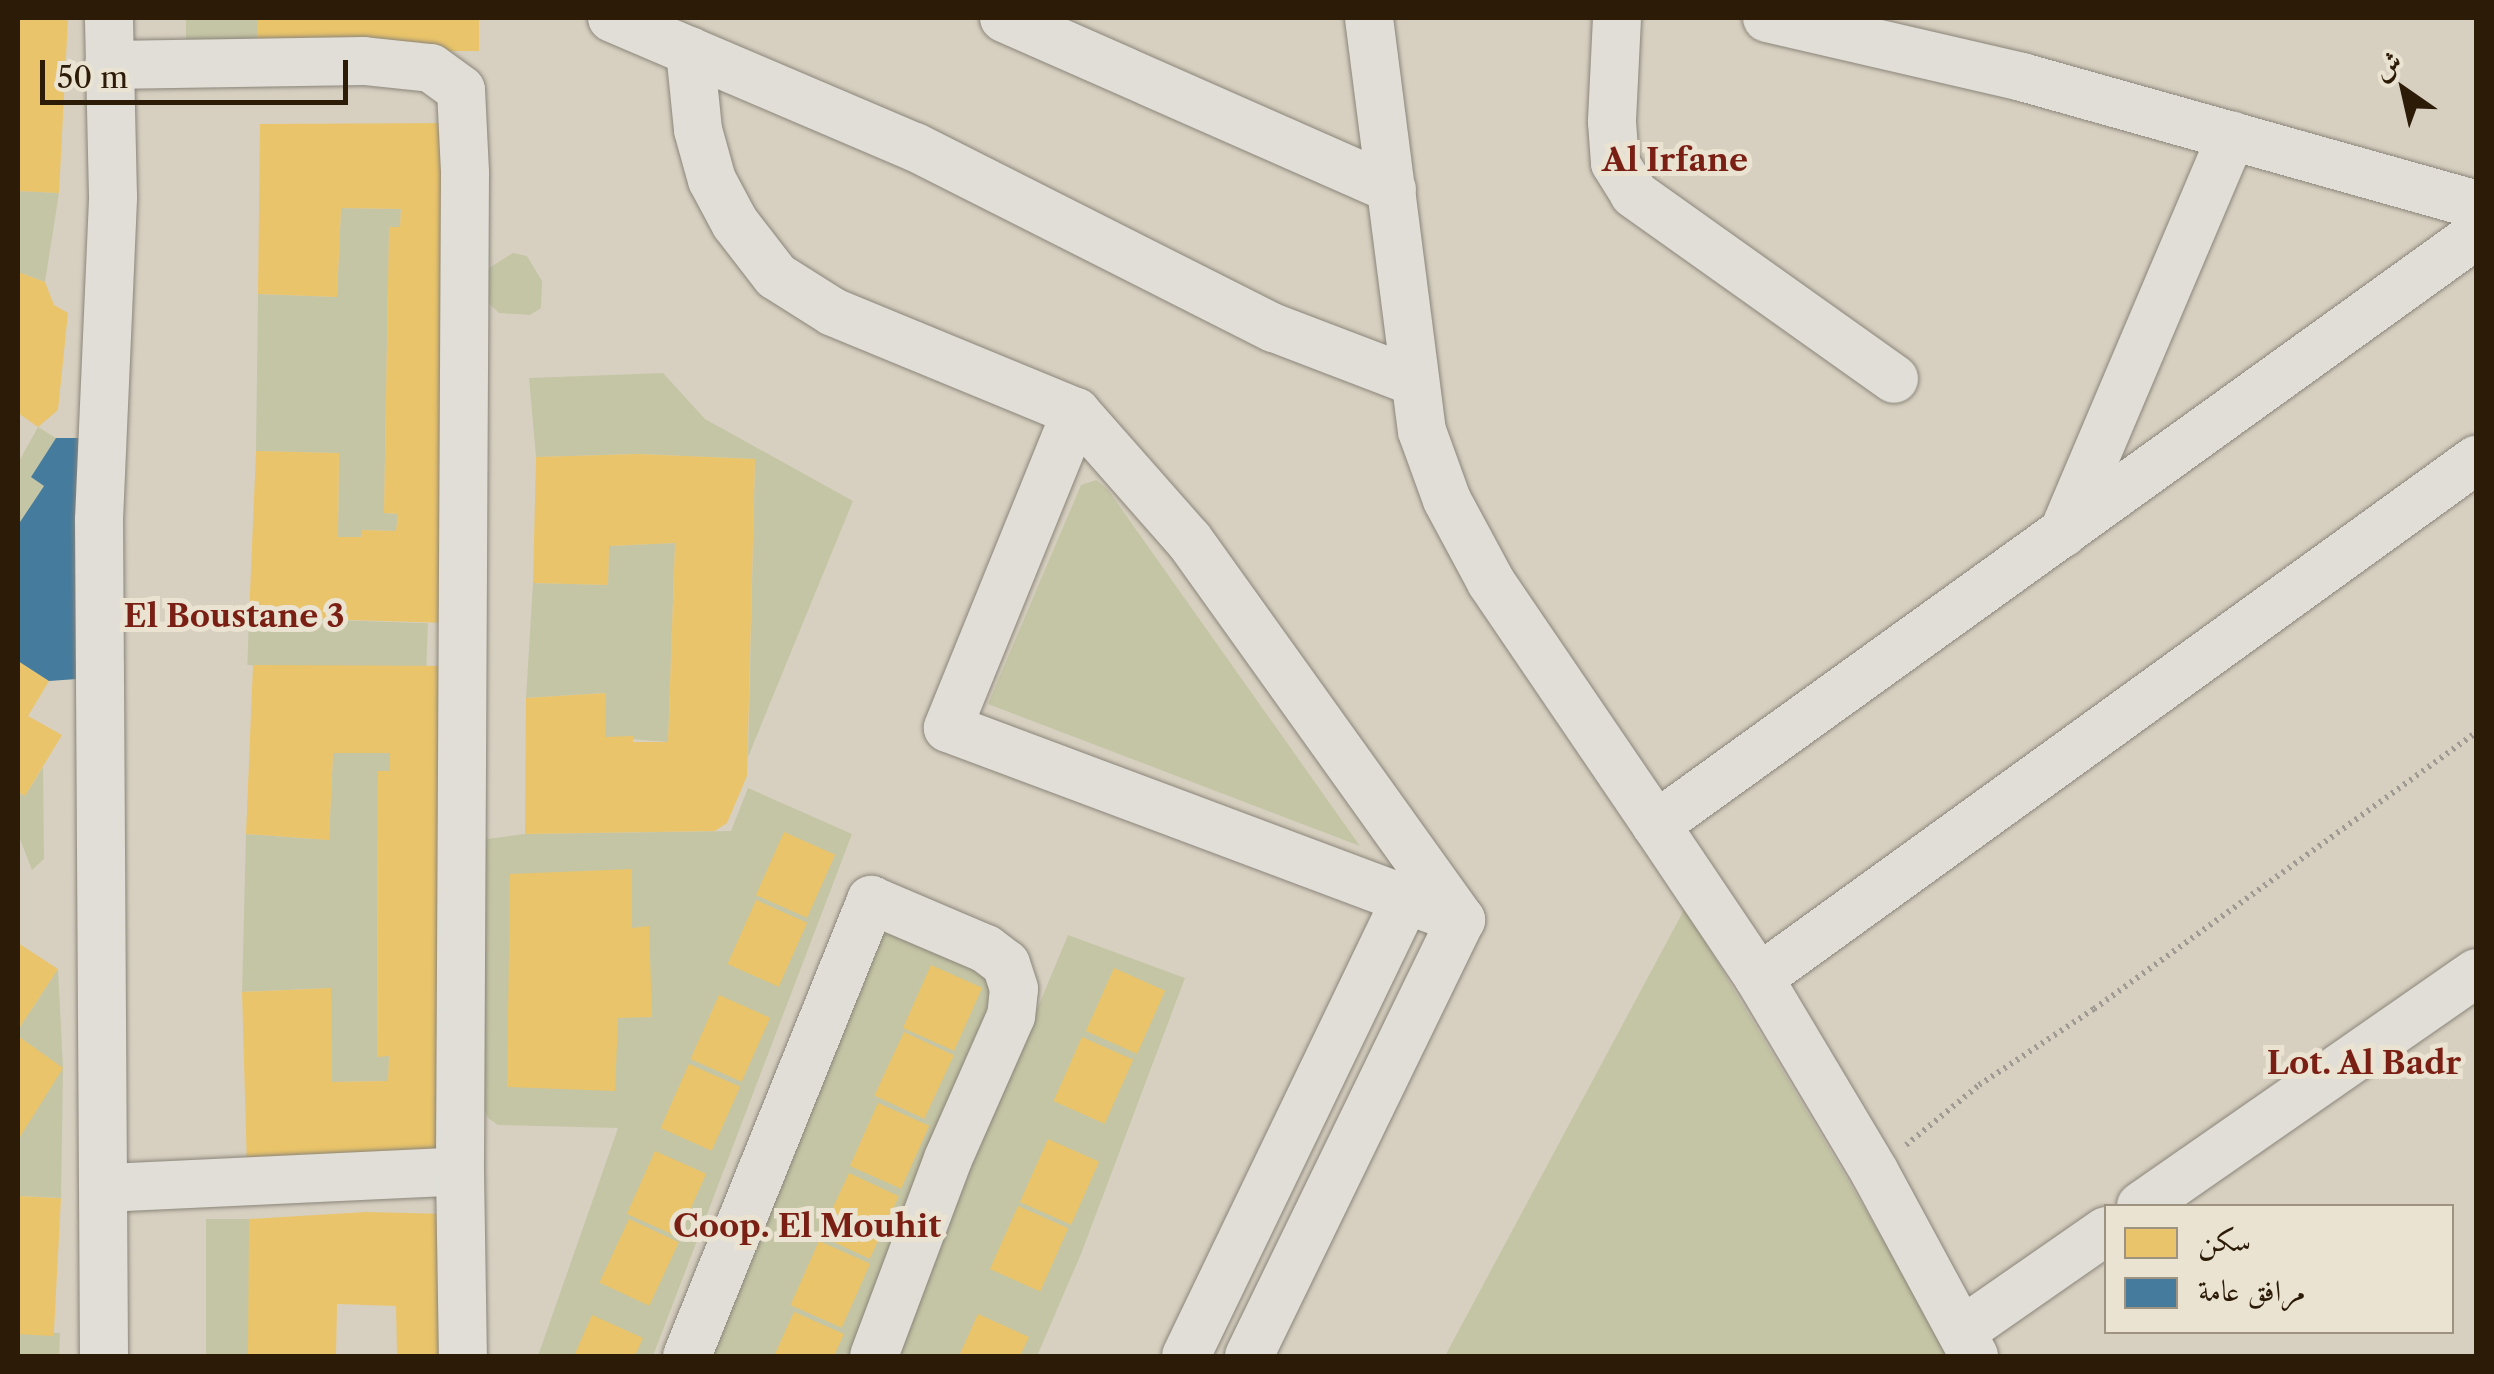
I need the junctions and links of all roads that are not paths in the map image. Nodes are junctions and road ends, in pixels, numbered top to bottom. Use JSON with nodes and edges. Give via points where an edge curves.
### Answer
{"nodes":[{"id":1,"x":110,"y":18,"type":"edge"},
{"id":2,"x":612,"y":18,"type":"edge"},
{"id":3,"x":1004,"y":18,"type":"edge"},
{"id":4,"x":1369,"y":18,"type":"edge"},
{"id":5,"x":1617,"y":18,"type":"edge"},
{"id":6,"x":1767,"y":18,"type":"edge"},
{"id":7,"x":690,"y":51,"type":"junction"},
{"id":8,"x":109,"y":65,"type":"junction"},
{"id":9,"x":2232,"y":135,"type":"junction"},
{"id":10,"x":1392,"y":189,"type":"junction"},
{"id":11,"x":2476,"y":205,"type":"edge"},
{"id":12,"x":2476,"y":236,"type":"edge"},
{"id":13,"x":1894,"y":380,"type":"dead end"},
{"id":14,"x":1413,"y":381,"type":"junction"},
{"id":15,"x":1076,"y":412,"type":"junction"},
{"id":16,"x":2476,"y":460,"type":"edge"},
{"id":17,"x":2063,"y":533,"type":"junction"},
{"id":18,"x":1656,"y":825,"type":"junction"},
{"id":19,"x":1405,"y":901,"type":"junction"},
{"id":20,"x":1462,"y":920,"type":"junction"},
{"id":21,"x":2476,"y":973,"type":"edge"},
{"id":22,"x":1760,"y":978,"type":"junction"},
{"id":23,"x":460,"y":1171,"type":"junction"},
{"id":24,"x":106,"y":1188,"type":"junction"},
{"id":25,"x":2145,"y":1204,"type":"edge"},
{"id":26,"x":2104,"y":1233,"type":"edge"},
{"id":27,"x":1968,"y":1344,"type":"edge"},
{"id":28,"x":1191,"y":1355,"type":"edge"},
{"id":29,"x":104,"y":1356,"type":"edge"},
{"id":30,"x":463,"y":1356,"type":"edge"},
{"id":31,"x":687,"y":1356,"type":"edge"},
{"id":32,"x":874,"y":1356,"type":"edge"},
{"id":33,"x":1249,"y":1356,"type":"edge"}],
"edges":[{"from":1,"to":8,"type":"street"},
{"from":2,"to":7,"type":"street"},
{"from":3,"to":10,"type":"street"},
{"from":4,"to":10,"type":"street"},
{"from":5,"to":13,"type":"street","via":[[1615,163],[1634,194]]},
{"from":6,"to":9,"type":"street","via":[[2022,77]]},
{"from":7,"to":14,"type":"street","via":[[915,148],[1274,328]]},
{"from":7,"to":15,"type":"street","via":[[698,130],[712,180],[776,276],[834,312]]},
{"from":8,"to":23,"type":"street","via":[[364,61],[431,68],[461,90]]},
{"from":8,"to":24,"type":"street","via":[[113,197],[99,520]]},
{"from":9,"to":11,"type":"street"},
{"from":9,"to":17,"type":"street"},
{"from":10,"to":14,"type":"street"},
{"from":12,"to":17,"type":"street"},
{"from":14,"to":18,"type":"street","via":[[1422,431],[1447,500],[1491,582]]},
{"from":15,"to":19,"type":"street","via":[[948,728]]},
{"from":15,"to":20,"type":"street","via":[[1189,540]]},
{"from":16,"to":22,"type":"street"},
{"from":17,"to":18,"type":"street"},
{"from":18,"to":22,"type":"street"},
{"from":19,"to":20,"type":"street"},
{"from":19,"to":28,"type":"street"},
{"from":20,"to":33,"type":"street"},
{"from":21,"to":25,"type":"street"},
{"from":22,"to":27,"type":"street"},
{"from":23,"to":24,"type":"street"},
{"from":23,"to":30,"type":"street"},
{"from":24,"to":29,"type":"street"},
{"from":26,"to":27,"type":"street"},
{"from":31,"to":32,"type":"street","via":[[871,900],[986,948],[1006,964],[1014,990],[1010,1016]]}]}
